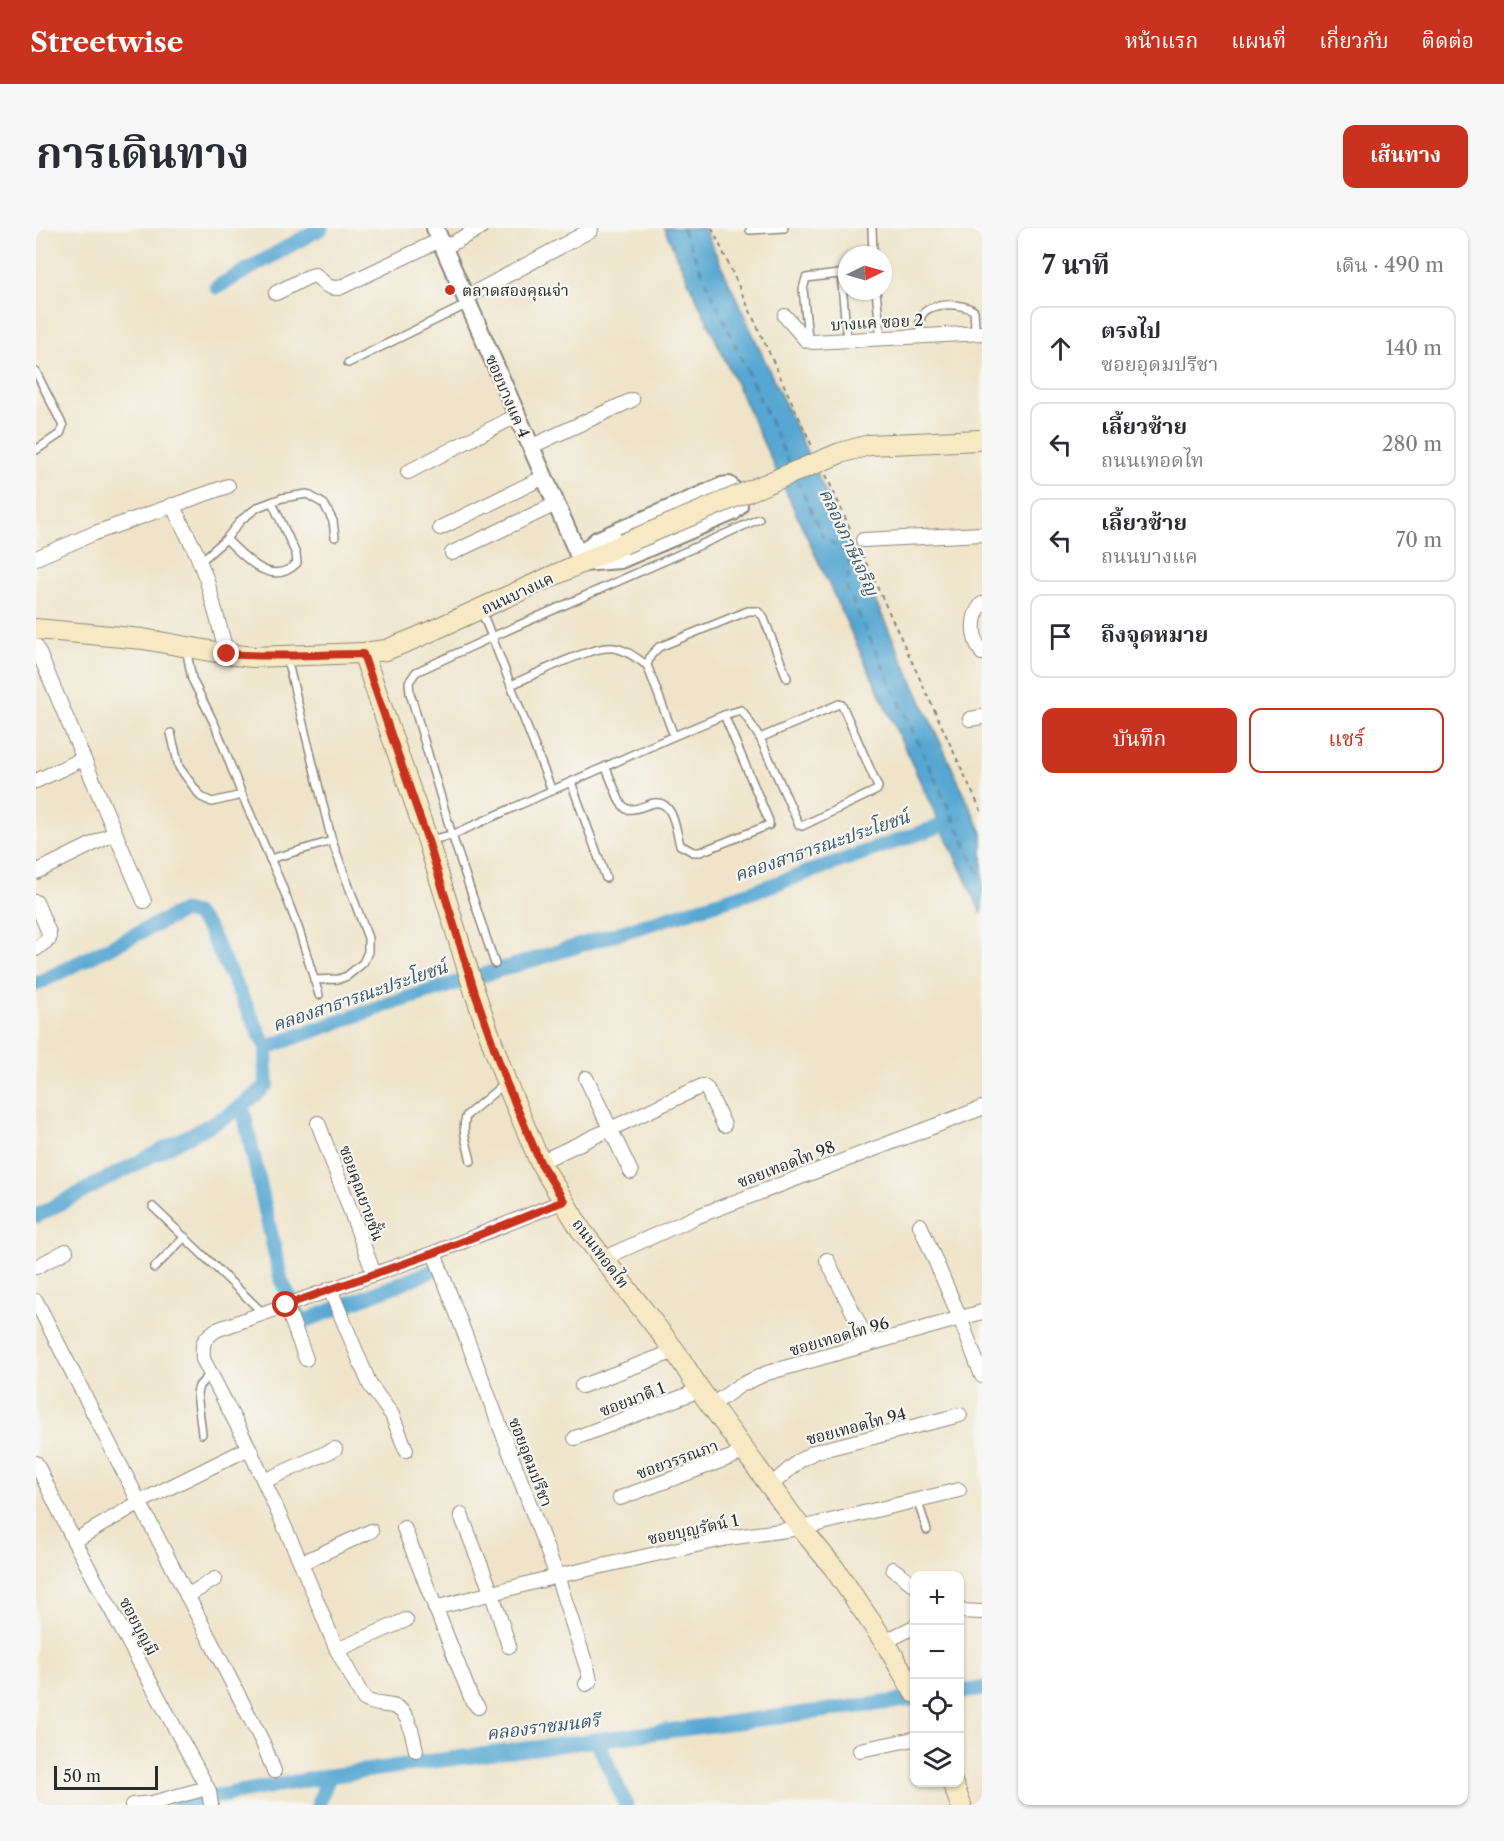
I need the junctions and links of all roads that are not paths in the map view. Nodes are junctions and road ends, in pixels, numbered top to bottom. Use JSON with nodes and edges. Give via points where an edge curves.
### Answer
{"nodes":[{"id":1,"x":480,"y":228,"type":"edge"},
{"id":2,"x":784,"y":228,"type":"edge"},
{"id":3,"x":872,"y":228,"type":"edge"},
{"id":4,"x":591,"y":230,"type":"dead end"},
{"id":5,"x":750,"y":230,"type":"dead end"},
{"id":6,"x":440,"y":239,"type":"edge"},
{"id":7,"x":873,"y":246,"type":"edge"},
{"id":8,"x":838,"y":274,"type":"edge"},
{"id":9,"x":276,"y":293,"type":"dead end"},
{"id":10,"x":845,"y":300,"type":"edge"},
{"id":11,"x":877,"y":300,"type":"edge"},
{"id":12,"x":467,"y":301,"type":"junction"},
{"id":13,"x":785,"y":316,"type":"dead end"},
{"id":14,"x":977,"y":333,"type":"edge"},
{"id":15,"x":922,"y":336,"type":"junction"},
{"id":16,"x":881,"y":338,"type":"junction"},
{"id":17,"x":847,"y":340,"type":"junction"},
{"id":18,"x":808,"y":341,"type":"junction"},
{"id":19,"x":348,"y":363,"type":"dead end"},
{"id":20,"x":36,"y":372,"type":"edge"},
{"id":21,"x":632,"y":400,"type":"dead end"},
{"id":22,"x":516,"y":416,"type":"junction"},
{"id":23,"x":981,"y":440,"type":"edge"},
{"id":24,"x":530,"y":447,"type":"junction"},
{"id":25,"x":36,"y":450,"type":"edge"},
{"id":26,"x":408,"y":472,"type":"dead end"},
{"id":27,"x":544,"y":477,"type":"junction"},
{"id":28,"x":228,"y":486,"type":"dead end"},
{"id":29,"x":272,"y":502,"type":"junction"},
{"id":30,"x":556,"y":504,"type":"junction"},
{"id":31,"x":172,"y":505,"type":"junction"},
{"id":32,"x":759,"y":519,"type":"dead end"},
{"id":33,"x":440,"y":528,"type":"dead end"},
{"id":34,"x":982,"y":534,"type":"edge"},
{"id":35,"x":335,"y":537,"type":"dead end"},
{"id":36,"x":858,"y":537,"type":"road end"},
{"id":37,"x":226,"y":539,"type":"junction"},
{"id":38,"x":452,"y":552,"type":"dead end"},
{"id":39,"x":36,"y":558,"type":"edge"},
{"id":40,"x":200,"y":562,"type":"junction"},
{"id":41,"x":582,"y":563,"type":"junction"},
{"id":42,"x":982,"y":604,"type":"edge"},
{"id":43,"x":481,"y":610,"type":"junction"},
{"id":44,"x":36,"y":629,"type":"edge"},
{"id":45,"x":492,"y":637,"type":"junction"},
{"id":46,"x":36,"y":646,"type":"edge"},
{"id":47,"x":186,"y":646,"type":"junction"},
{"id":48,"x":982,"y":653,"type":"edge"},
{"id":49,"x":227,"y":654,"type":"junction"},
{"id":50,"x":363,"y":654,"type":"junction"},
{"id":51,"x":287,"y":657,"type":"junction"},
{"id":52,"x":647,"y":665,"type":"junction"},
{"id":53,"x":787,"y":678,"type":"dead end"},
{"id":54,"x":511,"y":685,"type":"junction"},
{"id":55,"x":724,"y":715,"type":"junction"},
{"id":56,"x":171,"y":733,"type":"dead end"},
{"id":57,"x":674,"y":736,"type":"junction"},
{"id":58,"x":760,"y":738,"type":"junction"},
{"id":59,"x":83,"y":759,"type":"junction"},
{"id":60,"x":606,"y":768,"type":"junction"},
{"id":61,"x":36,"y":781,"type":"edge"},
{"id":62,"x":571,"y":782,"type":"junction"},
{"id":63,"x":552,"y":790,"type":"junction"},
{"id":64,"x":242,"y":795,"type":"junction"},
{"id":65,"x":115,"y":833,"type":"junction"},
{"id":66,"x":452,"y":835,"type":"junction"},
{"id":67,"x":332,"y":841,"type":"junction"},
{"id":68,"x":428,"y":841,"type":"junction"},
{"id":69,"x":270,"y":859,"type":"junction"},
{"id":70,"x":36,"y":872,"type":"edge"},
{"id":71,"x":606,"y":878,"type":"dead end"},
{"id":72,"x":144,"y":901,"type":"dead end"},
{"id":73,"x":36,"y":902,"type":"edge"},
{"id":74,"x":36,"y":949,"type":"edge"},
{"id":75,"x":495,"y":964,"type":"dead end"},
{"id":76,"x":314,"y":980,"type":"junction"},
{"id":77,"x":319,"y":995,"type":"dead end"},
{"id":78,"x":586,"y":1078,"type":"dead end"},
{"id":79,"x":506,"y":1082,"type":"junction"},
{"id":80,"x":982,"y":1108,"type":"edge"},
{"id":81,"x":318,"y":1123,"type":"dead end"},
{"id":82,"x":724,"y":1125,"type":"dead end"},
{"id":83,"x":610,"y":1128,"type":"junction"},
{"id":84,"x":471,"y":1161,"type":"dead end"},
{"id":85,"x":540,"y":1162,"type":"junction"},
{"id":86,"x":631,"y":1172,"type":"dead end"},
{"id":87,"x":564,"y":1201,"type":"junction"},
{"id":88,"x":153,"y":1206,"type":"dead end"},
{"id":89,"x":920,"y":1225,"type":"dead end"},
{"id":90,"x":185,"y":1237,"type":"junction"},
{"id":91,"x":66,"y":1251,"type":"dead end"},
{"id":92,"x":434,"y":1253,"type":"junction"},
{"id":93,"x":604,"y":1258,"type":"junction"},
{"id":94,"x":827,"y":1260,"type":"dead end"},
{"id":95,"x":36,"y":1267,"type":"edge"},
{"id":96,"x":154,"y":1268,"type":"dead end"},
{"id":97,"x":374,"y":1274,"type":"junction"},
{"id":98,"x":330,"y":1289,"type":"junction"},
{"id":99,"x":36,"y":1301,"type":"edge"},
{"id":100,"x":286,"y":1305,"type":"junction"},
{"id":101,"x":982,"y":1312,"type":"edge"},
{"id":102,"x":263,"y":1313,"type":"junction"},
{"id":103,"x":960,"y":1318,"type":"junction"},
{"id":104,"x":869,"y":1344,"type":"junction"},
{"id":105,"x":675,"y":1351,"type":"junction"},
{"id":106,"x":306,"y":1359,"type":"dead end"},
{"id":107,"x":211,"y":1373,"type":"junction"},
{"id":108,"x":982,"y":1376,"type":"edge"},
{"id":109,"x":582,"y":1386,"type":"dead end"},
{"id":110,"x":706,"y":1397,"type":"junction"},
{"id":111,"x":960,"y":1415,"type":"dead end"},
{"id":112,"x":202,"y":1434,"type":"dead end"},
{"id":113,"x":575,"y":1438,"type":"dead end"},
{"id":114,"x":249,"y":1448,"type":"junction"},
{"id":115,"x":335,"y":1449,"type":"dead end"},
{"id":116,"x":406,"y":1450,"type":"dead end"},
{"id":117,"x":745,"y":1452,"type":"junction"},
{"id":118,"x":38,"y":1471,"type":"edge"},
{"id":119,"x":264,"y":1481,"type":"junction"},
{"id":120,"x":770,"y":1486,"type":"junction"},
{"id":121,"x":959,"y":1490,"type":"dead end"},
{"id":122,"x":620,"y":1498,"type":"dead end"},
{"id":123,"x":917,"y":1499,"type":"junction"},
{"id":124,"x":140,"y":1502,"type":"junction"},
{"id":125,"x":461,"y":1515,"type":"dead end"},
{"id":126,"x":404,"y":1528,"type":"dead end"},
{"id":127,"x":801,"y":1528,"type":"junction"},
{"id":128,"x":927,"y":1530,"type":"dead end"},
{"id":129,"x":370,"y":1532,"type":"dead end"},
{"id":130,"x":74,"y":1541,"type":"junction"},
{"id":131,"x":301,"y":1563,"type":"junction"},
{"id":132,"x":893,"y":1569,"type":"dead end"},
{"id":133,"x":557,"y":1576,"type":"junction"},
{"id":134,"x":215,"y":1579,"type":"dead end"},
{"id":135,"x":910,"y":1582,"type":"edge"},
{"id":136,"x":492,"y":1594,"type":"junction"},
{"id":137,"x":187,"y":1596,"type":"junction"},
{"id":138,"x":435,"y":1608,"type":"junction"},
{"id":139,"x":980,"y":1610,"type":"edge"},
{"id":140,"x":964,"y":1611,"type":"edge"},
{"id":141,"x":406,"y":1620,"type":"dead end"},
{"id":142,"x":910,"y":1629,"type":"edge"},
{"id":143,"x":884,"y":1641,"type":"junction"},
{"id":144,"x":509,"y":1646,"type":"dead end"},
{"id":145,"x":337,"y":1650,"type":"junction"},
{"id":146,"x":586,"y":1684,"type":"dead end"},
{"id":147,"x":910,"y":1684,"type":"edge"},
{"id":148,"x":478,"y":1707,"type":"dead end"},
{"id":149,"x":910,"y":1740,"type":"edge"},
{"id":150,"x":416,"y":1750,"type":"dead end"},
{"id":151,"x":860,"y":1750,"type":"dead end"},
{"id":152,"x":274,"y":1771,"type":"dead end"},
{"id":153,"x":954,"y":1787,"type":"edge"},
{"id":154,"x":209,"y":1795,"type":"edge"},
{"id":155,"x":132,"y":1805,"type":"edge"},
{"id":156,"x":962,"y":1805,"type":"edge"}],
"edges":[{"from":1,"to":6,"type":"street"},
{"from":2,"to":5,"type":"lane"},
{"from":3,"to":7,"type":"lane"},
{"from":4,"to":12,"type":"street"},
{"from":6,"to":9,"type":"street","via":[[339,288],[325,286],[315,275]]},
{"from":6,"to":12,"type":"street","name":"ซอยบางแค 4"},
{"from":8,"to":18,"type":"lane","via":[[806,278],[804,282]]},
{"from":10,"to":17,"type":"lane"},
{"from":11,"to":16,"type":"lane"},
{"from":12,"to":19,"type":"lane"},
{"from":12,"to":22,"type":"street","name":"ซอยบางแค 4"},
{"from":13,"to":18,"type":"street","name":"บางแค ซอย 2"},
{"from":14,"to":15,"type":"street","name":"บางแค ซอย 2"},
{"from":14,"to":15,"type":"lane","via":[[974,311],[968,306],[943,305],[930,307],[923,314],[919,322]]},
{"from":15,"to":16,"type":"street","name":"บางแค ซอย 2"},
{"from":16,"to":17,"type":"street","name":"บางแค ซอย 2"},
{"from":17,"to":18,"type":"street","name":"บางแค ซอย 2"},
{"from":20,"to":25,"type":"lane","via":[[63,426],[60,434]]},
{"from":21,"to":24,"type":"street"},
{"from":22,"to":24,"type":"street","name":"ซอยบางแค 4"},
{"from":22,"to":26,"type":"street"},
{"from":23,"to":41,"type":"main road","name":"ถนนบางแค","bridge":true,"via":[[869,445],[840,453]]},
{"from":24,"to":27,"type":"street","name":"ซอยบางแค 4"},
{"from":27,"to":30,"type":"street","name":"ซอยบางแค 4"},
{"from":27,"to":33,"type":"street"},
{"from":28,"to":31,"type":"street"},
{"from":29,"to":35,"type":"lane","via":[[307,494],[324,504],[333,521]]},
{"from":29,"to":37,"type":"lane","via":[[241,520]]},
{"from":29,"to":37,"type":"lane","via":[[296,554],[297,563],[290,571],[275,574],[256,567]]},
{"from":30,"to":38,"type":"street"},
{"from":30,"to":41,"type":"street","name":"ซอยบางแค 4"},
{"from":31,"to":39,"type":"street"},
{"from":31,"to":40,"type":"street"},
{"from":32,"to":45,"type":"lane"},
{"from":34,"to":36,"type":"street"},
{"from":37,"to":40,"type":"lane"},
{"from":40,"to":49,"type":"street"},
{"from":41,"to":41,"type":"street","via":[[597,540],[722,486],[734,489],[739,500],[733,512],[620,560]]},
{"from":41,"to":43,"type":"main road","name":"ถนนบางแค"},
{"from":42,"to":48,"type":"street","via":[[976,611],[974,626]]},
{"from":43,"to":45,"type":"lane"},
{"from":43,"to":50,"type":"main road","name":"ถนนบางแค","via":[[386,650]]},
{"from":44,"to":47,"type":"main road","name":"ถนนบางแค"},
{"from":45,"to":54,"type":"lane"},
{"from":45,"to":66,"type":"lane","via":[[416,672],[409,682]]},
{"from":46,"to":59,"type":"street"},
{"from":47,"to":49,"type":"main road","name":"ถนนบางแค"},
{"from":47,"to":64,"type":"lane","via":[[192,680]]},
{"from":49,"to":51,"type":"main road","name":"ถนนบางแค"},
{"from":50,"to":51,"type":"main road","name":"ถนนบางแค"},
{"from":50,"to":68,"type":"main road","name":"ถนนเทอดไท"},
{"from":51,"to":67,"type":"lane"},
{"from":52,"to":53,"type":"lane","via":[[660,647],[748,611],[757,611],[763,616]]},
{"from":52,"to":54,"type":"lane","via":[[624,651],[596,649]]},
{"from":52,"to":57,"type":"lane"},
{"from":54,"to":63,"type":"lane"},
{"from":55,"to":57,"type":"lane"},
{"from":55,"to":58,"type":"lane","via":[[743,711]]},
{"from":55,"to":60,"type":"lane","via":[[769,825],[693,852],[680,845],[664,804],[655,802],[626,809]]},
{"from":56,"to":64,"type":"lane","via":[[179,768],[201,797],[212,802]]},
{"from":57,"to":60,"type":"lane"},
{"from":58,"to":58,"type":"lane","via":[[799,825],[877,790],[842,705]]},
{"from":59,"to":61,"type":"street"},
{"from":59,"to":65,"type":"street"},
{"from":60,"to":62,"type":"lane"},
{"from":62,"to":63,"type":"lane"},
{"from":62,"to":71,"type":"lane"},
{"from":63,"to":66,"type":"lane"},
{"from":64,"to":69,"type":"lane"},
{"from":65,"to":70,"type":"street"},
{"from":65,"to":72,"type":"street"},
{"from":66,"to":68,"type":"lane"},
{"from":66,"to":75,"type":"lane"},
{"from":67,"to":69,"type":"lane"},
{"from":67,"to":76,"type":"lane","via":[[368,938],[368,952],[363,963],[346,976]]},
{"from":68,"to":79,"type":"main road","name":"ถนนเทอดไท"},
{"from":69,"to":76,"type":"lane"},
{"from":73,"to":74,"type":"street","via":[[50,933],[49,939]]},
{"from":76,"to":77,"type":"lane"},
{"from":78,"to":83,"type":"street"},
{"from":79,"to":84,"type":"lane","via":[[465,1120],[463,1128]]},
{"from":79,"to":85,"type":"main road","name":"ถนนเทอดไท"},
{"from":80,"to":93,"type":"street","name":"ซอยเทอดไท 98","via":[[698,1216]]},
{"from":81,"to":97,"type":"street","name":"ซอยคุณยายชั้น"},
{"from":82,"to":83,"type":"street","via":[[702,1086]]},
{"from":83,"to":85,"type":"street"},
{"from":83,"to":86,"type":"street"},
{"from":85,"to":87,"type":"main road","name":"ถนนเทอดไท"},
{"from":87,"to":92,"type":"street"},
{"from":87,"to":93,"type":"main road","name":"ถนนเทอดไท"},
{"from":88,"to":90,"type":"lane"},
{"from":89,"to":103,"type":"street"},
{"from":90,"to":96,"type":"lane"},
{"from":90,"to":102,"type":"lane"},
{"from":91,"to":95,"type":"street"},
{"from":92,"to":97,"type":"street"},
{"from":92,"to":133,"type":"street","name":"ซอยอุดมปรีชา"},
{"from":93,"to":105,"type":"main road","name":"ถนนเทอดไท"},
{"from":94,"to":104,"type":"street"},
{"from":97,"to":98,"type":"street"},
{"from":98,"to":100,"type":"street"},
{"from":98,"to":116,"type":"street","via":[[370,1385],[392,1415]]},
{"from":99,"to":124,"type":"street"},
{"from":100,"to":102,"type":"street"},
{"from":100,"to":106,"type":"street"},
{"from":101,"to":103,"type":"street","name":"ซอยเทอดไท 96"},
{"from":102,"to":107,"type":"street","via":[[207,1336],[202,1345],[203,1359]]},
{"from":103,"to":104,"type":"street","name":"ซอยเทอดไท 96"},
{"from":103,"to":108,"type":"street"},
{"from":104,"to":110,"type":"street","name":"ซอยเทอดไท 96","via":[[767,1373]]},
{"from":105,"to":109,"type":"street"},
{"from":105,"to":110,"type":"main road","name":"ถนนเทอดไท"},
{"from":107,"to":112,"type":"lane","via":[[197,1393]]},
{"from":107,"to":114,"type":"street"},
{"from":110,"to":113,"type":"street","name":"ซอยมาดี 1"},
{"from":110,"to":117,"type":"main road","name":"ถนนเทอดไท"},
{"from":111,"to":120,"type":"street","name":"ซอยเทอดไท 94","via":[[806,1455]]},
{"from":114,"to":119,"type":"street"},
{"from":114,"to":124,"type":"street"},
{"from":115,"to":119,"type":"street"},
{"from":117,"to":120,"type":"main road","name":"ถนนเทอดไท"},
{"from":117,"to":122,"type":"street","name":"ซอยวรรณภา"},
{"from":118,"to":130,"type":"street","name":"ซอยบุญมี"},
{"from":119,"to":131,"type":"street"},
{"from":120,"to":127,"type":"main road","name":"ถนนเทอดไท"},
{"from":121,"to":123,"type":"street","name":"ซอยบุญรัตน์ 1"},
{"from":123,"to":127,"type":"street","name":"ซอยบุญรัตน์ 1"},
{"from":123,"to":128,"type":"lane"},
{"from":124,"to":130,"type":"street"},
{"from":124,"to":137,"type":"street"},
{"from":125,"to":136,"type":"street"},
{"from":126,"to":138,"type":"street"},
{"from":127,"to":133,"type":"street","name":"ซอยบุญรัตน์ 1","via":[[728,1538]]},
{"from":127,"to":143,"type":"main road","name":"ถนนเทอดไท"},
{"from":129,"to":131,"type":"street"},
{"from":130,"to":154,"type":"street","name":"ซอยบุญมี"},
{"from":131,"to":145,"type":"street"},
{"from":132,"to":135,"type":"street"},
{"from":133,"to":136,"type":"street","name":"ซอยบุญรัตน์ 1"},
{"from":133,"to":146,"type":"street","name":"ซอยอุดมปรีชา","via":[[588,1671],[590,1681]]},
{"from":134,"to":137,"type":"street"},
{"from":136,"to":138,"type":"street","name":"ซอยบุญรัตน์ 1"},
{"from":136,"to":144,"type":"street"},
{"from":137,"to":152,"type":"street"},
{"from":138,"to":148,"type":"street"},
{"from":139,"to":140,"type":"street"},
{"from":141,"to":145,"type":"street"},
{"from":142,"to":143,"type":"street"},
{"from":143,"to":147,"type":"main road","name":"ถนนเทอดไท"},
{"from":145,"to":150,"type":"street","via":[[364,1699],[401,1709]]},
{"from":149,"to":151,"type":"street"},
{"from":153,"to":156,"type":"main road"},
{"from":154,"to":155,"type":"street"}]}
